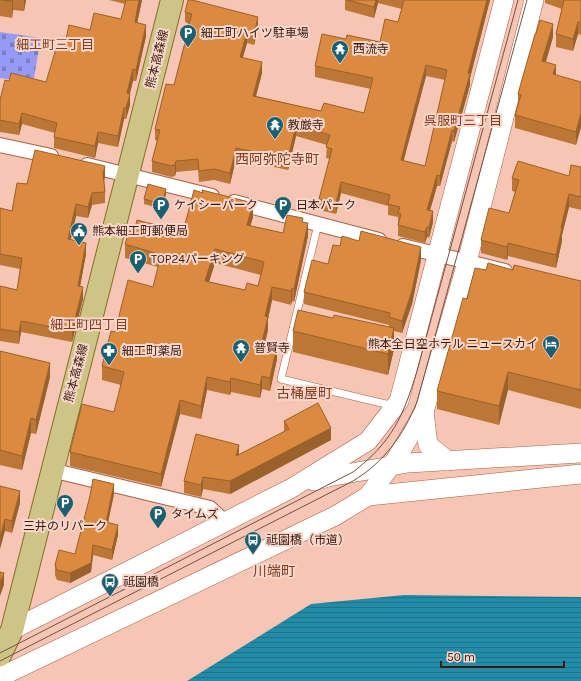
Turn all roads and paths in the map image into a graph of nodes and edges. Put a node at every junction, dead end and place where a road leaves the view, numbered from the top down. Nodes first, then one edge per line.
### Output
1 (172, 0) edge
2 (504, 0) edge
3 (534, 0) edge
4 (0, 145) edge
5 (60, 159) edge
6 (76, 162) edge
7 (128, 174) junction
8 (318, 224) junction
9 (436, 255) junction
10 (467, 262) junction
11 (520, 275) edge
12 (395, 406) junction
13 (424, 412) junction
14 (581, 454) edge
15 (448, 460) junction
16 (391, 466) junction
17 (51, 470) junction
18 (581, 474) edge
19 (290, 489) junction
20 (368, 496) junction
21 (225, 522) junction
22 (6, 633) edge
23 (0, 655) edge
24 (0, 677) edge

1 - 7 main road, 熊本高森線
2 - 9 street
3 - 10 street
4 - 5 street
6 - 7 street
7 - 8 street
7 - 17 main road, 熊本高森線
8 - 9 street
8 - 12 lane
9 - 10 street
9 - 12 street
10 - 11 street
10 - 13 street
12 - 19 street
13 - 15 street
13 - 16 street
14 - 15 street
15 - 16 street
16 - 19 street
16 - 20 street
17 - 21 street
17 - 22 main road, 熊本高森線
18 - 20 street
19 - 21 street
20 - 24 street
21 - 22 street
22 - 23 main road, 熊本高森線

